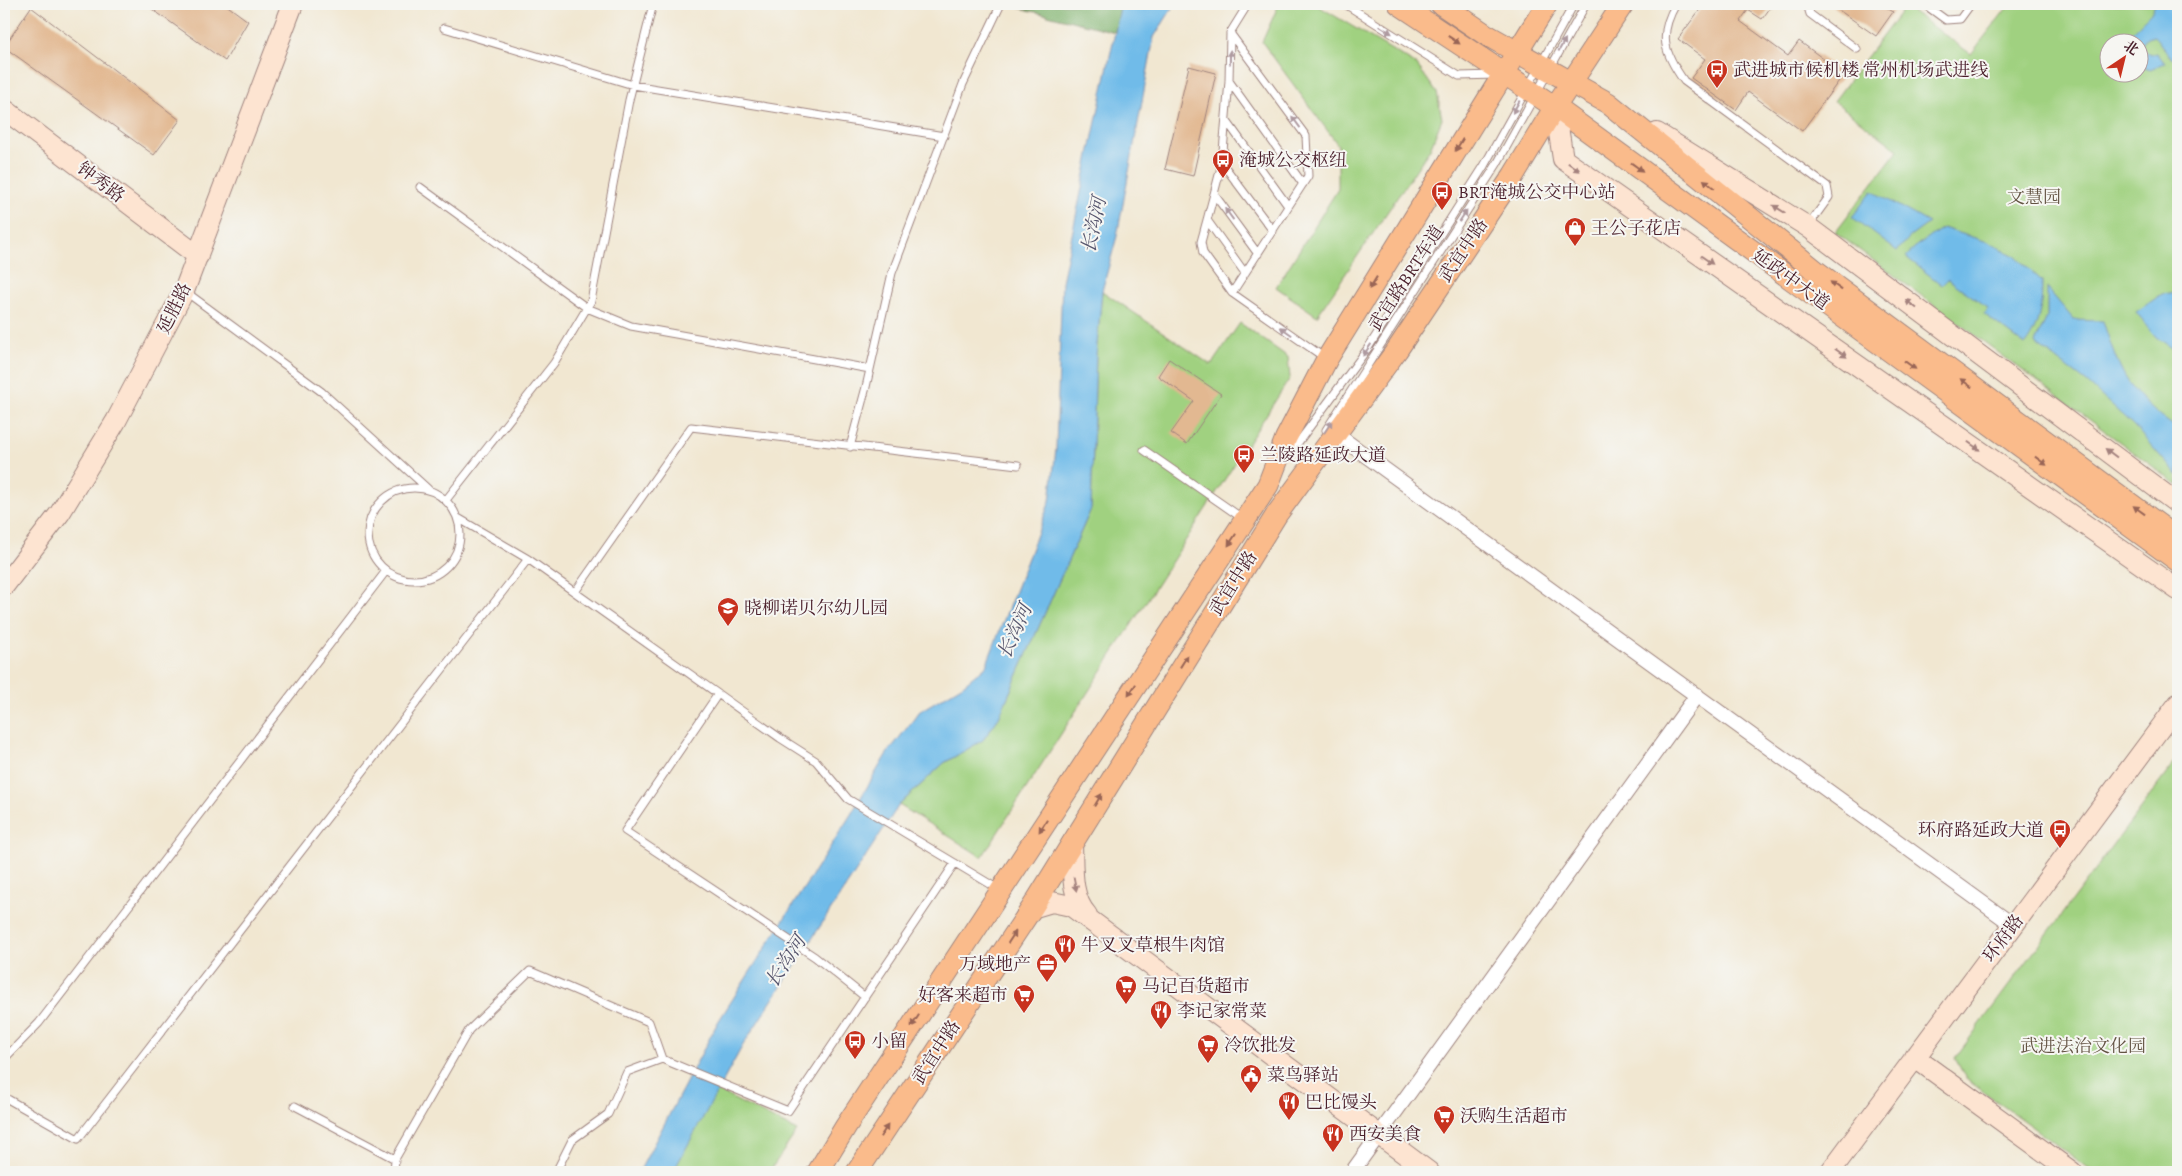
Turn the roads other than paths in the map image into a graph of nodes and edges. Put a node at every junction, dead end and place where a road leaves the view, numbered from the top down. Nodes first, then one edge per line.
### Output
1 (293, 4) edge
2 (653, 4) edge
3 (1001, 4) edge
4 (1248, 4) edge
5 (1345, 4) edge
6 (1399, 4) edge
7 (1441, 4) edge
8 (1547, 4) edge
9 (1574, 4) edge
10 (1586, 4) edge
11 (1623, 4) edge
12 (1676, 4) edge
13 (1807, 4) edge
14 (1924, 4) edge
15 (1971, 4) edge
16 (444, 28) dead end
17 (1230, 33) junction
18 (1857, 49) dead end
19 (1518, 52) junction
20 (1544, 67) junction
21 (1503, 74) junction
22 (1229, 81) junction
23 (1571, 82) junction
24 (633, 85) junction
25 (1531, 92) junction
26 (1608, 103) junction
27 (1555, 107) junction
28 (4, 109) edge
29 (1226, 120) junction
30 (944, 136) junction
31 (1222, 163) junction
32 (1303, 184) junction
33 (420, 187) dead end
34 (1214, 194) junction
35 (1288, 206) junction
36 (1206, 220) junction
37 (1808, 226) junction
38 (1273, 231) junction
39 (1258, 254) junction
40 (198, 256) junction
41 (1245, 273) junction
42 (184, 291) junction
43 (1232, 294) junction
44 (587, 308) junction
45 (1326, 359) junction
46 (870, 368) junction
47 (1328, 437) junction
48 (850, 447) junction
49 (1144, 450) dead end
50 (1309, 456) dead end
51 (1018, 465) dead end
52 (1268, 485) junction
53 (428, 489) junction
54 (446, 500) junction
55 (2178, 504) edge
56 (1277, 514) junction
57 (458, 518) junction
58 (1245, 520) junction
59 (2178, 540) edge
60 (528, 558) junction
61 (2178, 561) edge
62 (386, 570) junction
63 (4, 586) edge
64 (2178, 590) edge
65 (575, 592) junction
66 (718, 694) junction
67 (1697, 695) junction
68 (2178, 704) edge
69 (1072, 843) junction
70 (955, 863) junction
71 (1001, 890) junction
72 (1032, 908) junction
73 (1092, 920) junction
74 (2013, 925) junction
75 (865, 996) junction
76 (1914, 1057) junction
77 (4, 1059) edge
78 (663, 1059) junction
79 (4, 1097) edge
80 (295, 1106) dead end
81 (1378, 1134) junction
82 (395, 1159) junction
83 (394, 1172) edge
84 (556, 1172) edge
85 (818, 1172) edge
86 (857, 1172) edge
87 (1352, 1172) edge
88 (1428, 1172) edge
89 (1830, 1172) edge
90 (2072, 1172) edge

1 - 40 street, 延胜路
2 - 24 lane
3 - 30 lane
4 - 17 lane
5 -> 21 lane
6 -> 21 main road, 延政中大道
7 - 19 main road, 延政中大道
8 - 19 main road, 武宜中路
9 - 20 lane, 武宜路BRT车道
20 -> 10 lane, 武宜路BRT车道
11 - 23 main road, 武宜中路
12 - 37 lane
13 - 18 lane
14 - 15 lane
16 - 24 lane
22 -> 17 lane
32 -> 17 lane
19 - 20 main road, 延政中大道
19 - 21 main road, 武宜中路
20 - 23 main road, 延政中大道
20 - 25 lane, 武宜路BRT车道
21 - 25 main road, 延政中大道
21 -> 45 main road, 武宜中路
22 - 29 lane
22 - 32 lane
23 - 26 main road, 延政中大道
23 - 27 main road, 武宜中路
24 - 30 lane
24 - 44 lane
25 - 27 main road, 延政中大道
47 -> 25 lane, 武宜路BRT车道
25 -> 52 lane, 武宜路BRT车道
37 -> 26 street
59 -> 26 main road, 延政中大道
27 - 47 main road, 武宜中路
27 -> 61 main road, 延政中大道
27 -> 64 street
28 - 40 street, 钟秀路
29 - 31 lane
29 - 35 lane
30 - 46 lane
31 - 34 lane
31 - 38 lane
32 - 35 lane
33 - 44 lane
34 - 36 lane
39 -> 34 lane
35 - 38 lane
36 - 41 lane
36 - 43 lane
55 -> 37 street
38 - 39 lane
39 - 41 lane
40 - 42 street, 延胜路
41 - 43 lane
42 - 53 lane
42 - 63 street, 延胜路
45 -> 43 lane
44 - 46 lane
44 - 54 lane
45 - 52 main road, 武宜中路
46 - 48 lane
47 - 56 main road, 武宜中路
47 - 67 street
48 - 51 lane
48 - 65 lane
49 - 58 lane
50 - 56 lane
52 - 58 main road, 武宜中路
53 - 54 lane
53 - 62 lane
54 - 57 lane
69 -> 56 main road, 武宜中路
57 - 60 lane
57 - 62 lane
58 -> 71 main road, 武宜中路
60 - 65 lane
60 - 79 lane
62 - 77 lane
65 - 66 lane
66 - 70 lane
66 - 75 lane
67 - 74 street
67 - 81 street
68 - 74 street, 环府路
69 - 72 main road, 武宜中路
69 -> 73 street
70 - 71 lane
70 - 75 lane
71 -> 85 main road, 武宜中路
72 - 73 street
86 -> 72 main road, 武宜中路
73 - 81 street
74 - 76 street, 环府路
75 - 78 lane
76 - 89 street, 环府路
76 - 90 street
78 - 82 lane
78 - 84 lane
80 - 82 lane
81 - 87 street
81 - 88 street
82 - 83 lane

